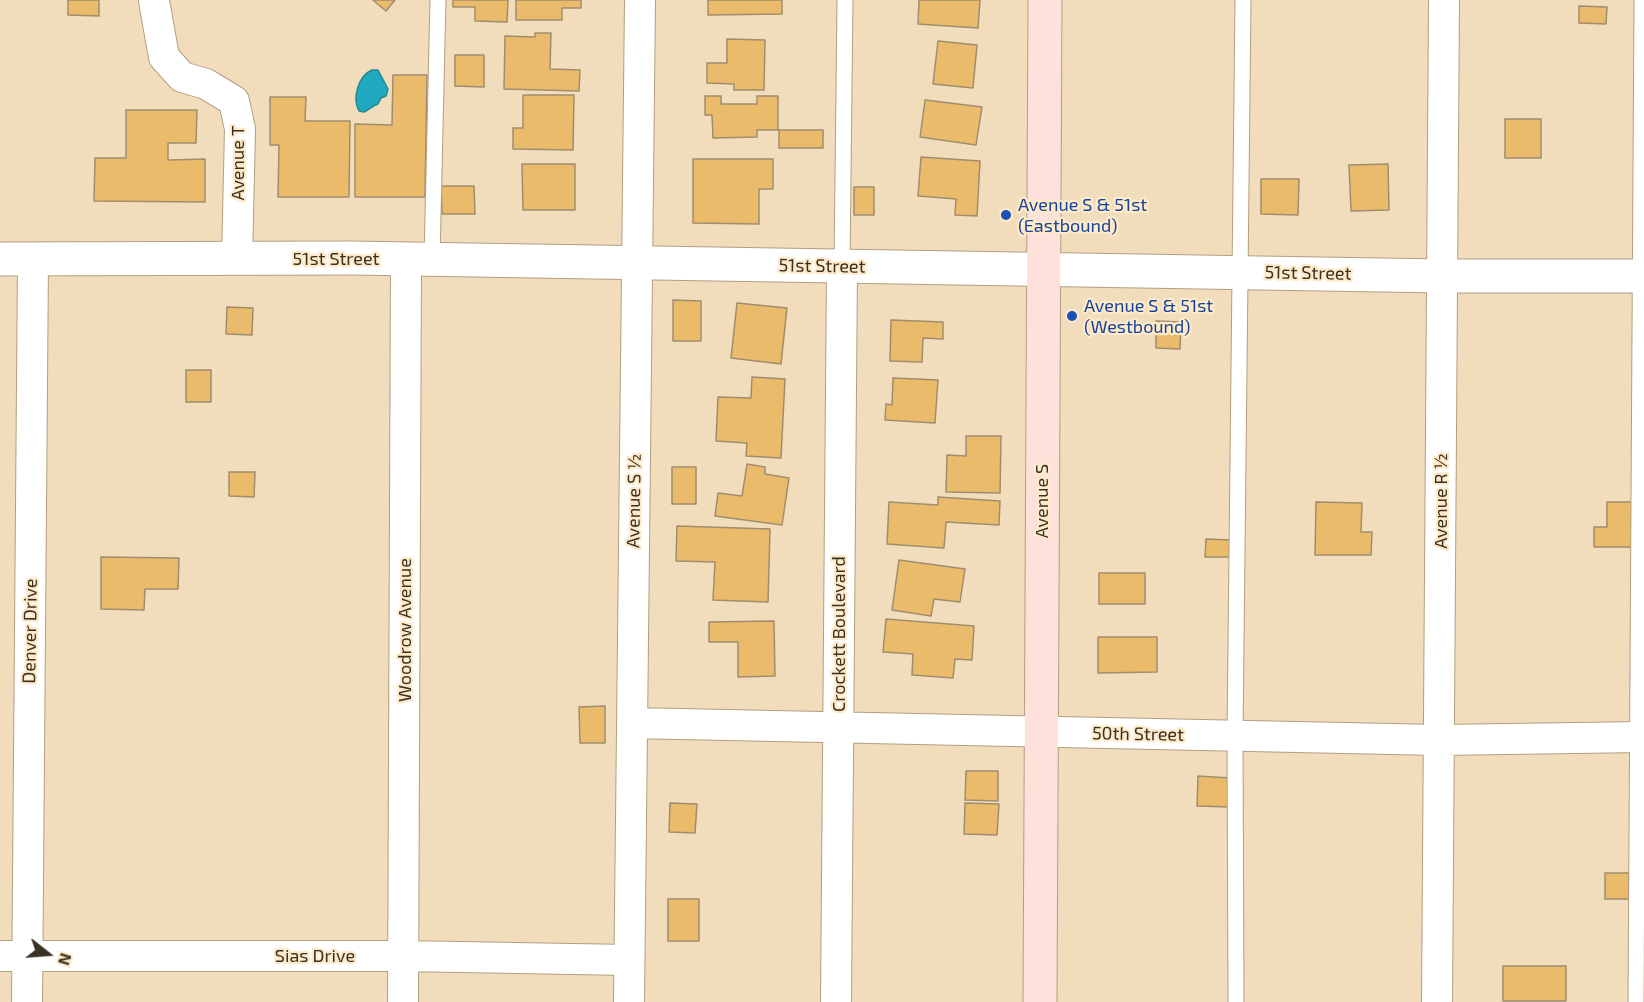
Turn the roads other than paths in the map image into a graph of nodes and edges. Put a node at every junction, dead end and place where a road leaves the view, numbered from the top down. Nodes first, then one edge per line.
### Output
1 (151, 0) edge
2 (438, 0) edge
3 (639, 0) edge
4 (845, 0) edge
5 (1045, 0) edge
6 (1243, 0) edge
7 (1444, 0) edge
8 (1642, 0) edge
9 (0, 259) edge
10 (237, 259) junction
11 (419, 259) junction
12 (33, 260) junction
13 (637, 263) junction
14 (842, 266) junction
15 (1044, 269) junction
16 (1240, 272) junction
17 (1442, 276) junction
18 (1642, 276) edge
19 (632, 723) junction
20 (838, 727) junction
21 (1041, 732) junction
22 (1235, 736) junction
23 (1641, 737) edge
24 (1439, 740) junction
25 (13, 956) edge
26 (403, 956) junction
27 (630, 960) junction
28 (27, 1002) edge
29 (403, 1002) edge
30 (629, 1002) edge
31 (836, 1002) edge
32 (1040, 1002) edge
33 (1236, 1002) edge
34 (1437, 1002) edge
35 (1636, 1002) edge

1 - 10 street, Avenue T
2 - 11 lane
3 - 13 street, Avenue S ½
4 - 14 lane
5 - 15 main road, Avenue S
6 - 16 lane
7 - 17 street, Avenue R ½
8 - 18 lane
9 - 12 street, 51st Street
10 - 11 street, 51st Street
10 - 12 street, 51st Street
11 - 13 street, 51st Street
11 - 26 street, Woodrow Avenue
12 - 25 street, Denver Drive
13 - 14 street, 51st Street
13 - 19 street, Avenue S ½
14 - 15 street, 51st Street
14 - 20 street, Crockett Boulevard
15 - 16 street, 51st Street
15 - 21 main road, Avenue S
16 - 17 street, 51st Street
16 - 22 lane
17 - 18 street, 51st Street
17 - 24 street, Avenue R ½
18 - 23 lane
19 - 20 street, 50th Street
19 - 27 street, Avenue S ½
20 - 21 street, 50th Street
20 - 31 street, Crockett Boulevard
21 - 22 street, 50th Street
21 - 32 main road, Avenue S
22 - 24 street, 50th Street
22 - 33 lane
23 - 24 street, 50th Street
23 - 35 lane
24 - 34 street, Avenue R ½
25 - 26 street, Sias Drive
25 - 28 street, Denver Drive
26 - 27 street, Sias Drive
26 - 29 street, Woodrow Avenue
27 - 30 street, Avenue S ½

